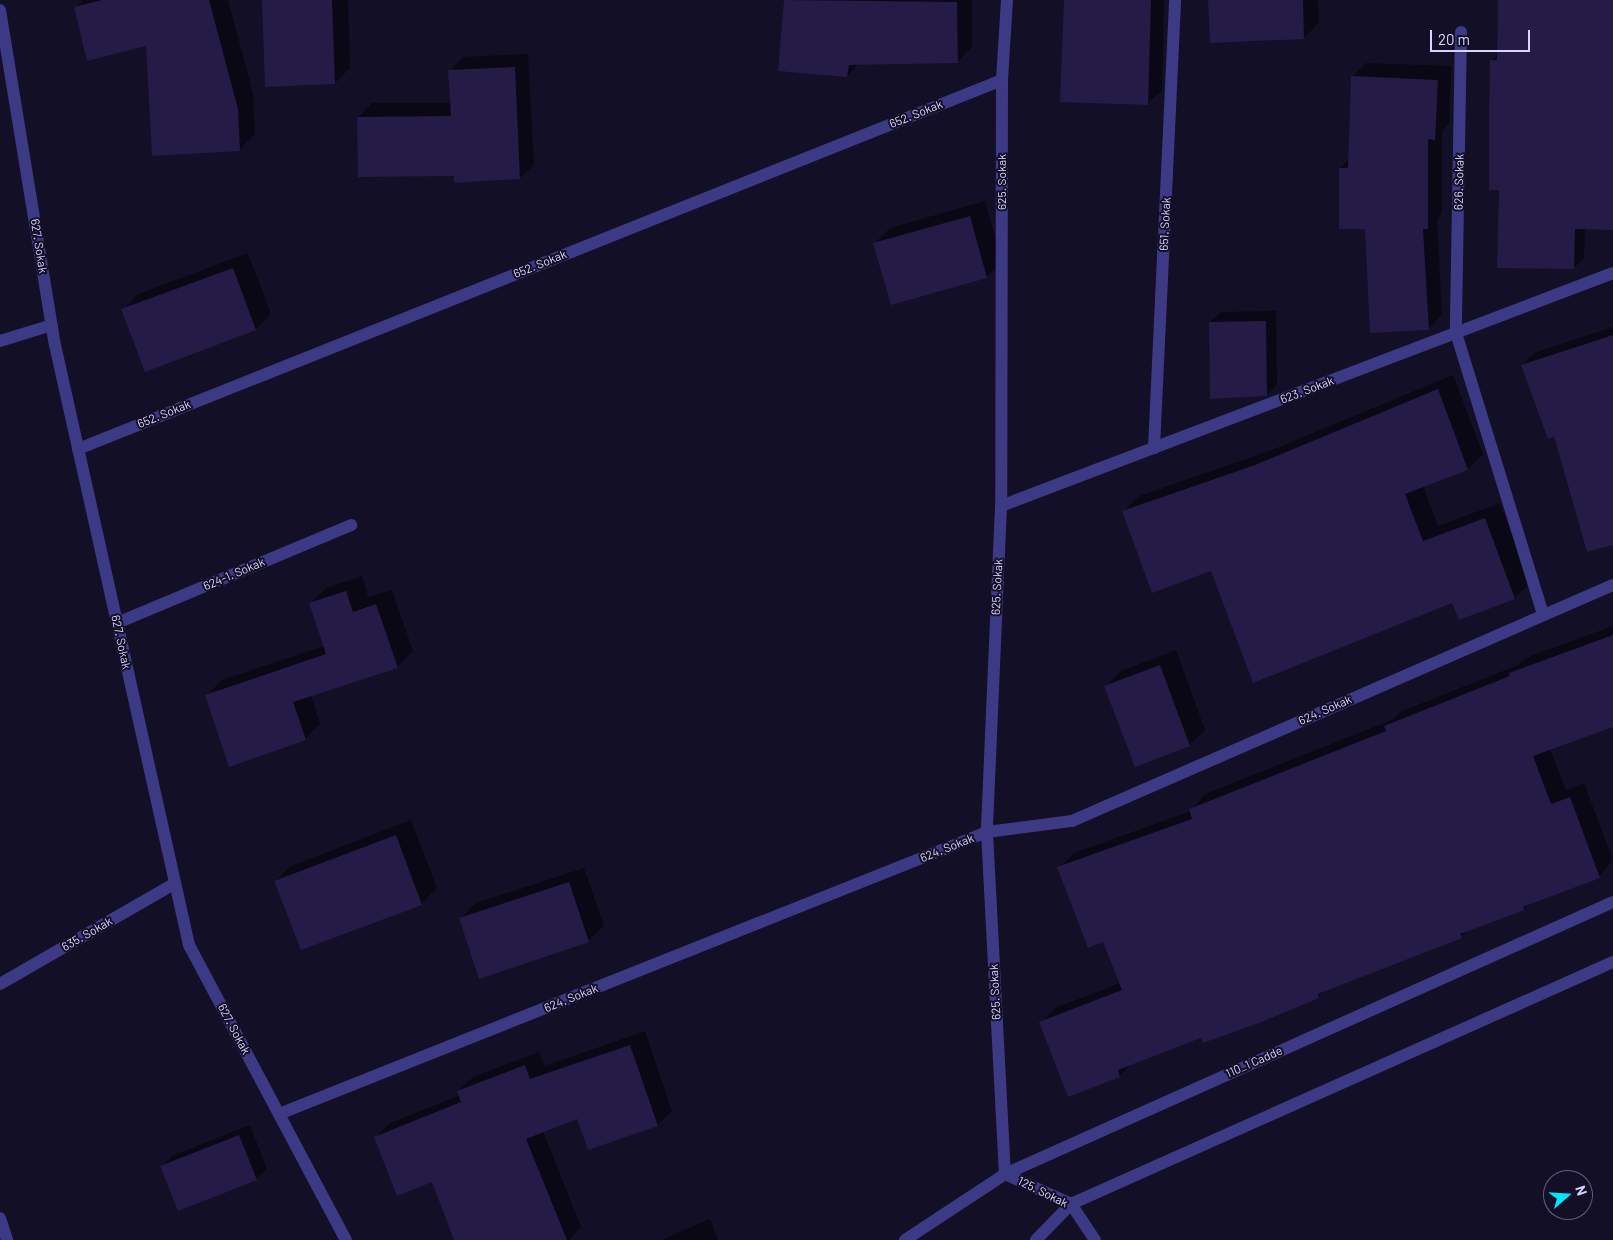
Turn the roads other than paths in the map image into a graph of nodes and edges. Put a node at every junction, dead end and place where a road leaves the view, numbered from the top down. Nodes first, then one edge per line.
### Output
1 (1007, 0) edge
2 (1175, 0) edge
3 (0, 10) edge
4 (1461, 32) dead end
5 (1002, 80) junction
6 (1613, 273) edge
7 (52, 325) junction
8 (1456, 333) junction
9 (0, 342) edge
10 (78, 448) junction
11 (1154, 448) junction
12 (1001, 506) junction
13 (351, 525) dead end
14 (1613, 584) edge
15 (1543, 614) junction
16 (117, 623) junction
17 (986, 832) junction
18 (174, 884) junction
19 (1613, 902) edge
20 (1613, 962) edge
21 (0, 984) edge
22 (279, 1114) junction
23 (1005, 1174) junction
24 (1071, 1204) junction
25 (0, 1218) edge
26 (7, 1240) edge
27 (346, 1240) edge
28 (904, 1240) edge
29 (1036, 1240) edge
30 (1095, 1240) edge

1 - 5 street, 625. Sokak
2 - 11 street, 651. Sokak
3 - 7 street, 627. Sokak
4 - 8 street, 626. Sokak
5 - 10 street, 652. Sokak
5 - 12 street, 625. Sokak
6 - 8 street, 623. Sokak
7 - 9 street
7 - 10 street, 627. Sokak
8 - 11 street, 623. Sokak
8 - 15 street, 626. Sokak
10 - 16 street, 627. Sokak
11 - 12 street, 623. Sokak
12 - 17 street, 625. Sokak
13 - 16 street, 624-1. Sokak
14 - 15 street, 624. Sokak
15 - 17 street, 624. Sokak
16 - 18 street, 627. Sokak
17 - 22 street, 624. Sokak
17 - 23 street, 625. Sokak
18 - 21 street, 635. Sokak
18 - 22 street, 627. Sokak
19 - 23 street, 110_1 Cadde
20 - 24 street
22 - 27 street, 627. Sokak
23 - 24 street, 125. Sokak
23 - 28 street, 110_1 Cadde
24 - 29 street
24 - 30 street, 125. Sokak
25 - 26 street

